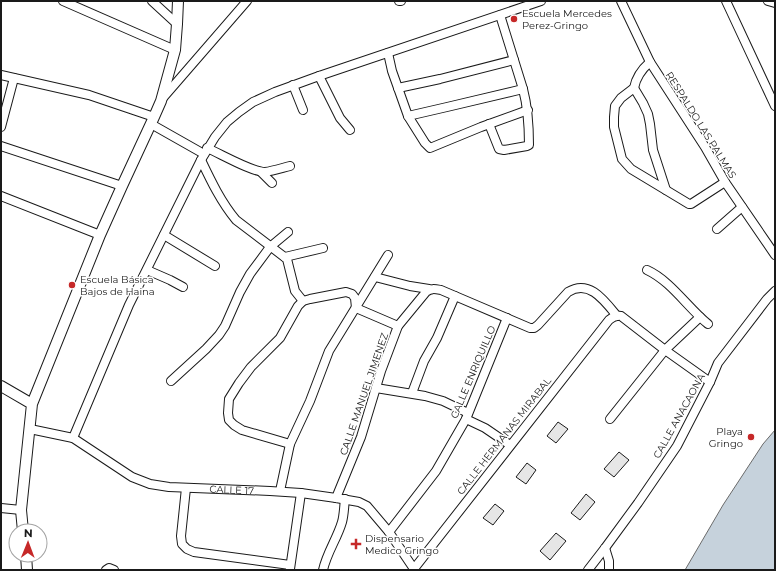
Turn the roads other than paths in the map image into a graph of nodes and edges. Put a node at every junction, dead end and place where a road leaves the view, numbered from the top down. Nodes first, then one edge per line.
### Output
1 (63, 1) edge
2 (152, 1) edge
3 (178, 1) edge
4 (247, 1) edge
5 (541, 1) edge
6 (622, 1) edge
7 (726, 1) edge
8 (768, 1) edge
9 (775, 3) edge
10 (500, 15) junction
11 (177, 24) junction
12 (175, 50) junction
13 (388, 53) junction
14 (514, 60) junction
15 (650, 62) junction
16 (1, 75) edge
17 (319, 76) junction
18 (14, 78) junction
19 (293, 85) junction
20 (398, 88) junction
21 (634, 88) junction
22 (523, 89) junction
23 (161, 101) junction
24 (775, 106) edge
25 (303, 110) dead end
26 (528, 110) junction
27 (408, 116) junction
28 (153, 121) junction
29 (489, 124) junction
30 (1, 127) edge
31 (350, 130) dead end
32 (1, 146) edge
33 (204, 154) junction
34 (290, 166) dead end
35 (261, 172) junction
36 (725, 182) junction
37 (272, 183) dead end
38 (122, 186) junction
39 (666, 190) junction
40 (1, 196) edge
41 (742, 207) junction
42 (717, 229) dead end
43 (288, 232) dead end
44 (100, 235) junction
45 (164, 235) junction
46 (270, 247) junction
47 (323, 248) dead end
48 (388, 255) dead end
49 (775, 255) edge
50 (285, 257) junction
51 (215, 266) dead end
52 (146, 270) junction
53 (647, 270) dead end
54 (375, 276) junction
55 (183, 287) dead end
56 (430, 289) junction
57 (775, 291) edge
58 (455, 296) junction
59 (303, 301) junction
60 (356, 308) junction
61 (615, 316) junction
62 (700, 317) junction
63 (507, 318) junction
64 (708, 324) dead end
65 (398, 326) junction
66 (665, 350) junction
67 (172, 381) dead end
68 (710, 382) junction
69 (2, 385) edge
70 (376, 388) junction
71 (412, 393) junction
72 (32, 404) junction
73 (467, 416) junction
74 (610, 419) dead end
75 (30, 429) junction
76 (73, 438) junction
77 (290, 444) junction
78 (510, 445) junction
79 (186, 488) junction
80 (280, 492) junction
81 (301, 493) junction
82 (336, 498) junction
83 (345, 499) junction
84 (1, 508) edge
85 (21, 510) junction
86 (22, 523) edge
87 (389, 532) junction
88 (605, 548) junction
89 (290, 568) edge
90 (413, 569) edge
91 (106, 570) edge
92 (114, 570) edge
93 (323, 570) edge
94 (588, 570) edge
95 (610, 570) edge

1 - 12 street
2 - 11 street
3 - 11 main road
4 - 23 street
5 - 10 street
6 - 15 street, RESPALDO LAS PALMAS
7 - 24 street
8 - 9 street
10 - 13 street
10 - 14 street
11 - 12 main road
12 - 23 main road
13 - 17 street
13 - 20 street
14 - 20 street
14 - 22 street
15 - 21 street
15 - 36 street, RESPALDO LAS PALMAS
16 - 18 street
17 - 19 street
17 - 31 street
18 - 28 street
18 - 30 street
19 - 25 street
19 - 33 street
20 - 27 street
21 - 39 street
21 - 39 street
22 - 26 street
22 - 27 street
23 - 28 main road
26 - 29 street
26 - 29 street
27 - 29 street
28 - 33 street
28 - 38 main road
32 - 38 street
33 - 35 street
33 - 45 street
33 - 46 street
34 - 35 street
35 - 37 street
36 - 39 street
36 - 41 street, RESPALDO LAS PALMAS
38 - 44 main road
40 - 44 street
41 - 42 street
41 - 49 street, RESPALDO LAS PALMAS
43 - 46 street
44 - 72 main road
45 - 51 street
45 - 52 street
46 - 50 street
46 - 67 street
47 - 50 street
48 - 54 street
50 - 59 street
52 - 55 street
52 - 76 street
53 - 62 street
54 - 56 street
54 - 60 street
56 - 58 street
56 - 65 street, CALLE MANUEL JIMENEZ
57 - 68 street, CALLE ANACAONA
58 - 63 street
58 - 71 street
59 - 60 street
59 - 77 street
60 - 65 street
60 - 77 street
61 - 63 street
61 - 66 street
61 - 78 street, CALLE HERMANAS MIRABAL
62 - 64 street
62 - 66 street
63 - 73 street, CALLE ENRIQUILLO
65 - 70 street, CALLE MANUEL JIMENEZ
66 - 68 street
66 - 74 street
68 - 88 street, CALLE ANACAONA
69 - 72 main road
70 - 71 street
70 - 82 street, CALLE MANUEL JIMENEZ
71 - 73 street
72 - 75 main road
73 - 78 street
73 - 87 street, CALLE ENRIQUILLO
75 - 76 street, CALLE 17
75 - 85 main road
76 - 79 street, CALLE 17
77 - 80 street
78 - 90 street, CALLE HERMANAS MIRABAL
79 - 80 street, CALLE 17
79 - 89 street
80 - 81 street, CALLE 17
81 - 82 street, CALLE 17
81 - 89 street
82 - 83 street, CALLE 17
83 - 87 street, CALLE 17
83 - 93 street
84 - 85 street
85 - 86 main road
87 - 90 street, CALLE 17
88 - 94 street, CALLE ANACAONA
88 - 95 street
91 - 92 street

